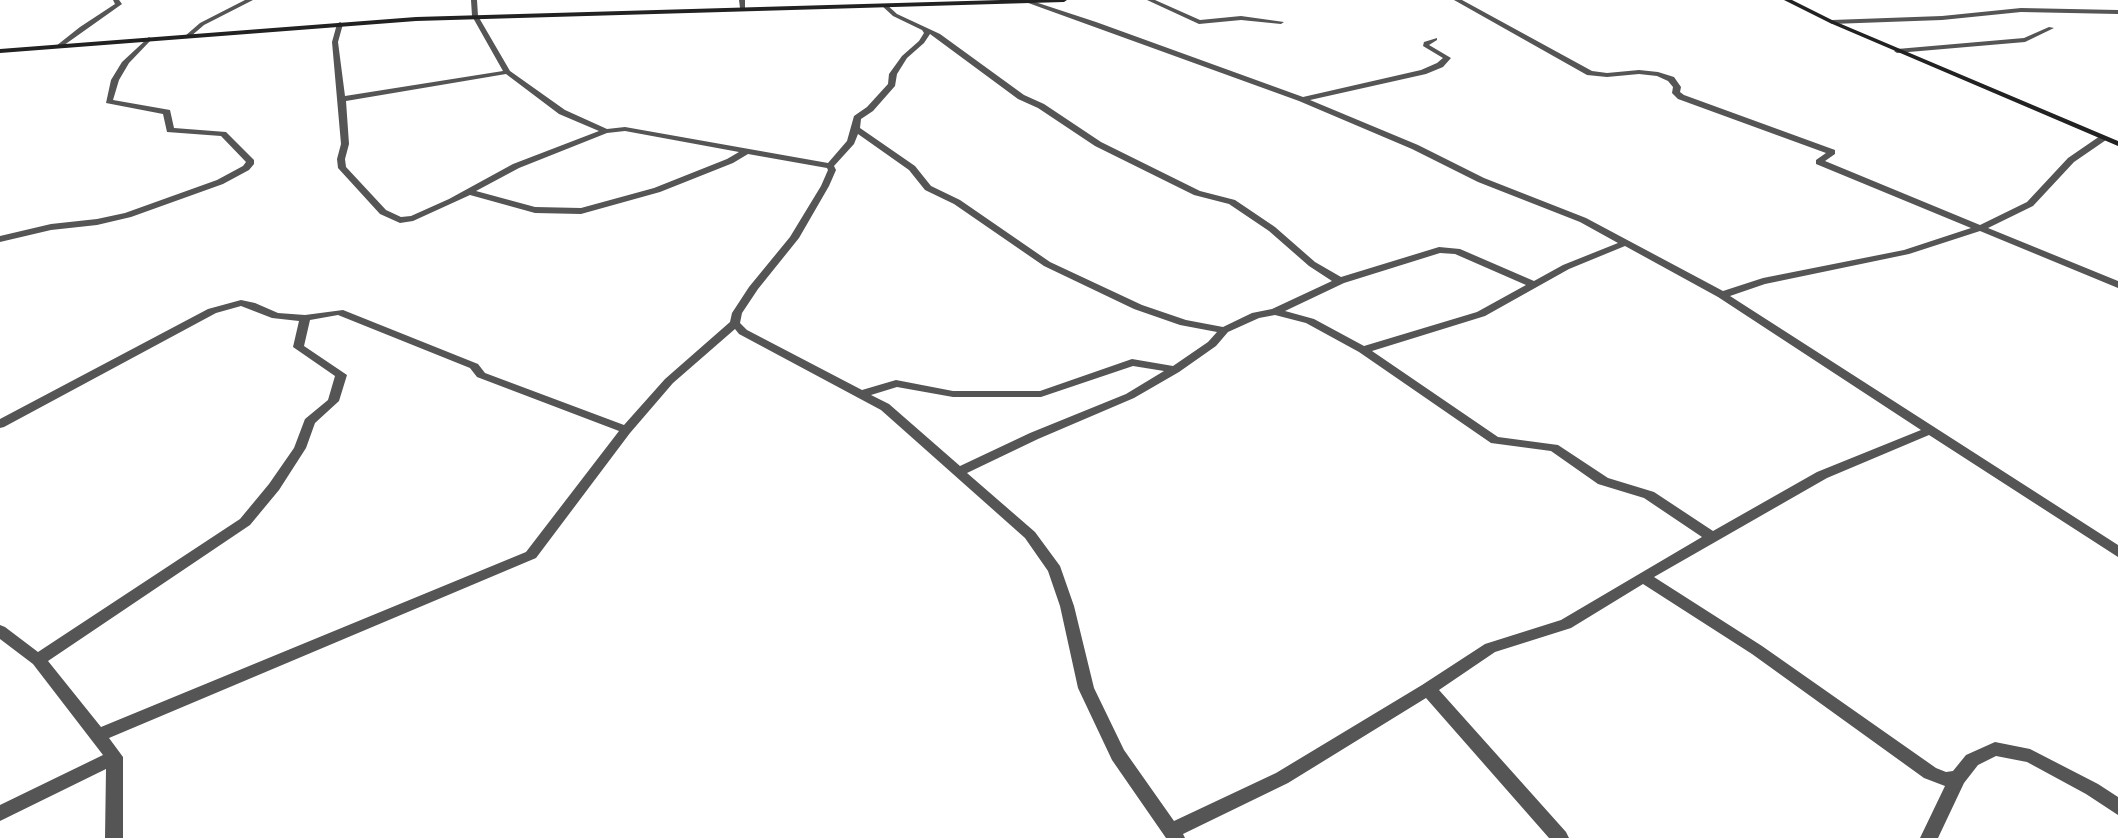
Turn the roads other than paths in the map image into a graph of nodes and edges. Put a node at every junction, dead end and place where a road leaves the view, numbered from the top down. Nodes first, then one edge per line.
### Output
1 (116, 0) edge
2 (250, 0) edge
3 (474, 0) edge
4 (1024, 0) edge
5 (1064, 0) edge
6 (1150, 0) edge
7 (1457, 0) edge
8 (1787, 0) edge
9 (743, 4) edge
10 (884, 5) junction
11 (2118, 12) edge
12 (475, 16) junction
13 (1281, 22) dead end
14 (1832, 22) junction
15 (339, 24) junction
16 (923, 27) junction
17 (2051, 28) dead end
18 (188, 36) junction
19 (149, 39) junction
20 (1435, 39) dead end
21 (58, 47) junction
22 (0, 51) edge
23 (1897, 51) junction
24 (507, 72) junction
25 (342, 99) junction
26 (1302, 99) junction
27 (856, 129) junction
28 (606, 131) junction
29 (2103, 138) junction
30 (2118, 144) edge
31 (748, 150) junction
32 (830, 166) junction
33 (469, 192) junction
34 (1981, 228) junction
35 (0, 239) edge
36 (1625, 243) junction
37 (1340, 281) junction
38 (1535, 285) junction
39 (2118, 285) edge
40 (1722, 295) junction
41 (1275, 312) junction
42 (305, 318) junction
43 (735, 323) junction
44 (1224, 330) junction
45 (1363, 350) junction
46 (1175, 370) junction
47 (864, 394) junction
48 (0, 424) edge
49 (626, 430) junction
50 (1929, 431) junction
51 (960, 471) junction
52 (1712, 537) junction
53 (2118, 552) edge
54 (1643, 577) junction
55 (0, 632) edge
56 (38, 660) junction
57 (1428, 689) junction
58 (98, 735) junction
59 (115, 757) junction
60 (1958, 778) junction
61 (2118, 807) edge
62 (0, 813) edge
63 (1174, 835) edge
64 (114, 838) edge
65 (1560, 838) edge
66 (1929, 838) edge

1 - 21 street
2 - 18 street
3 - 12 street
4 - 5 street
4 - 10 street
4 - 26 street
6 - 13 street
7 - 34 street
8 - 14 street
9 - 10 street
9 - 12 street
10 - 16 street
11 - 14 street
12 - 15 street
12 - 24 street
14 - 23 street
15 - 18 street
15 - 25 street
16 - 27 street
16 - 37 street
17 - 23 street
18 - 19 street
19 - 21 street
19 - 35 street
20 - 26 street
21 - 22 street
23 - 29 street
24 - 25 street
24 - 28 street
25 - 33 street
26 - 36 street
27 - 32 street
27 - 44 street
28 - 31 street
28 - 33 street
29 - 30 street
29 - 34 street
31 - 32 street
31 - 33 street
32 - 43 street
34 - 39 street
34 - 40 street
36 - 38 street
36 - 40 street
37 - 38 street
37 - 41 street
38 - 45 street
40 - 50 street
41 - 44 street
41 - 45 street
42 - 48 street
42 - 49 street
42 - 56 street
43 - 47 street
43 - 49 street
44 - 46 street
45 - 52 street
46 - 47 street
46 - 51 street
47 - 51 street
49 - 58 street
50 - 52 street
50 - 53 street
51 - 63 street
52 - 54 street
54 - 57 street
54 - 60 street
55 - 56 street
56 - 58 street
57 - 63 street
57 - 65 street
58 - 59 street
59 - 62 street
59 - 64 street
60 - 61 street
60 - 66 street

